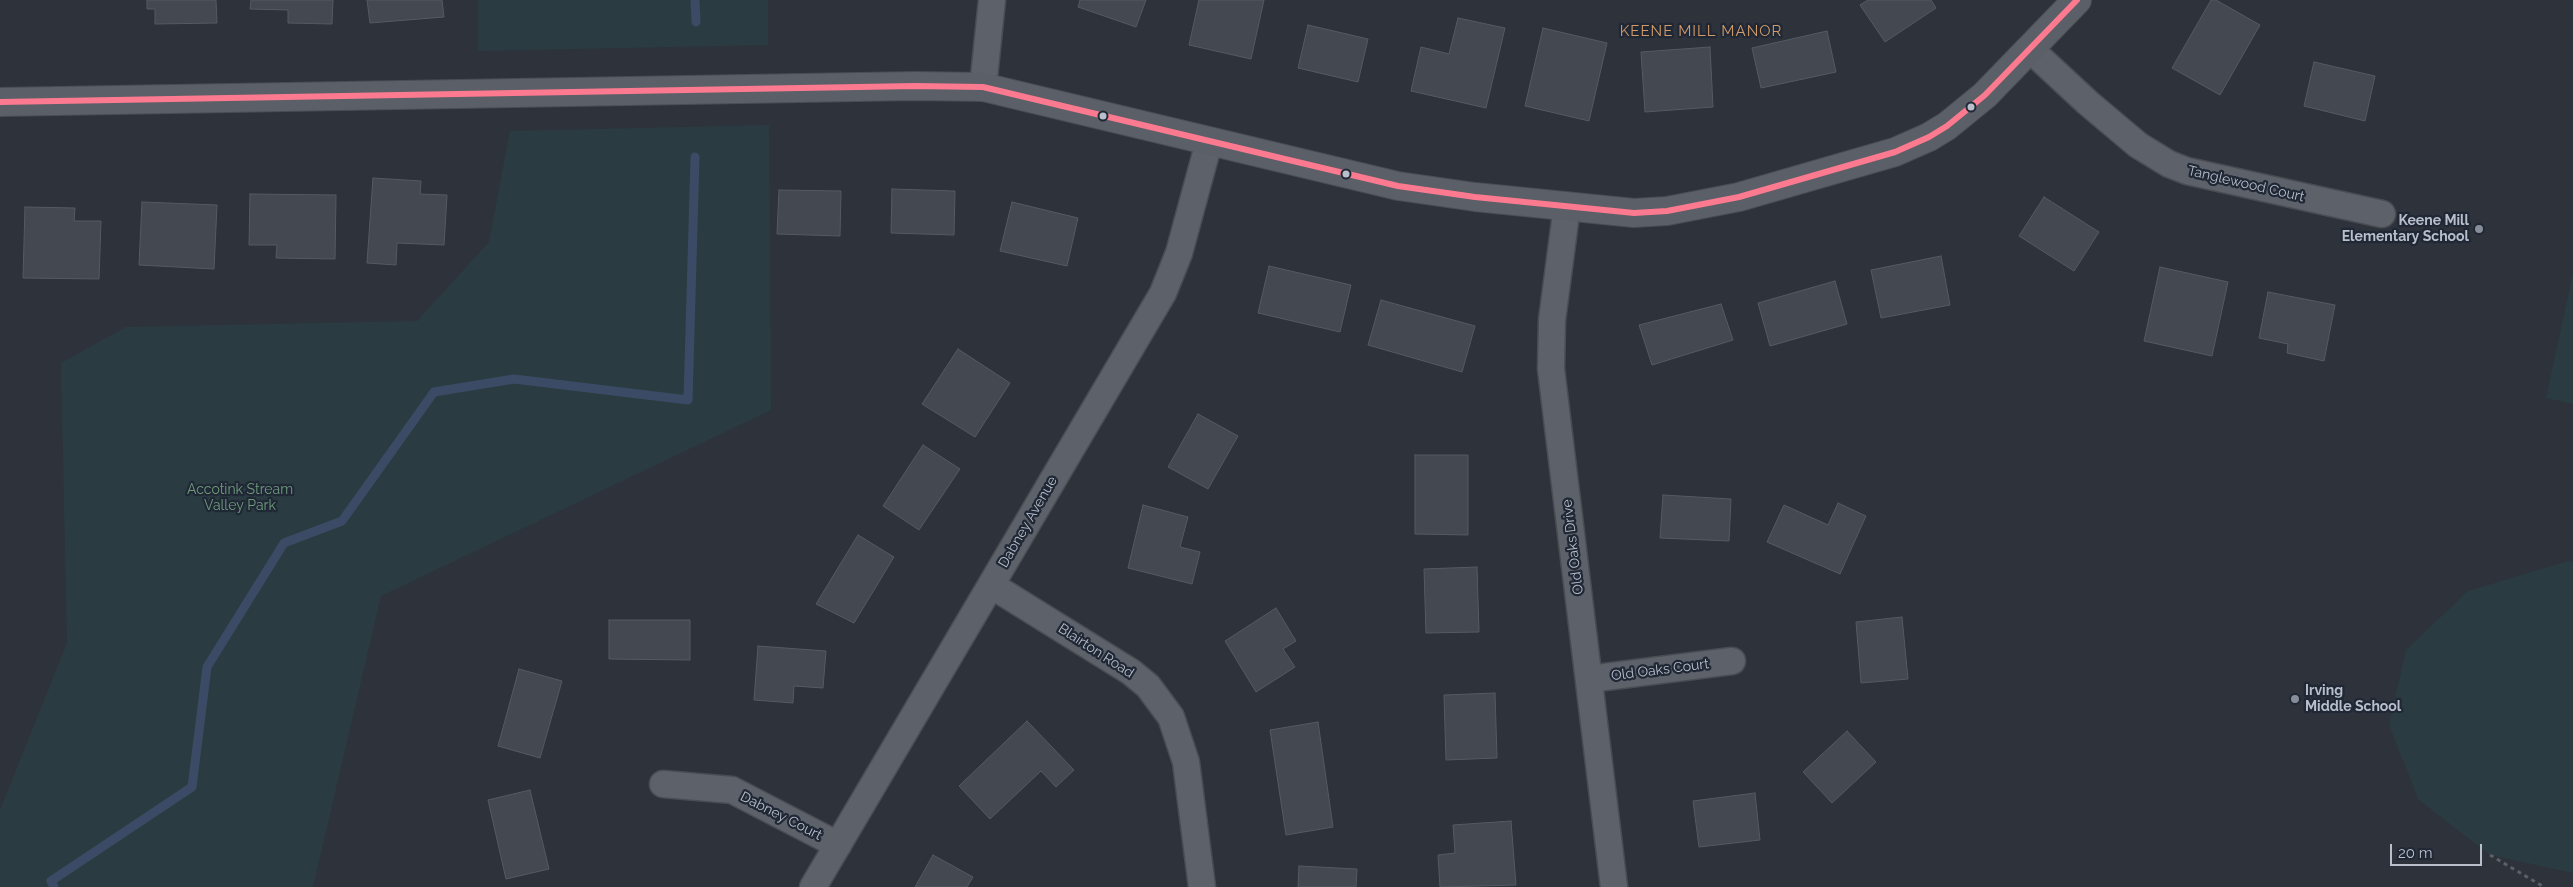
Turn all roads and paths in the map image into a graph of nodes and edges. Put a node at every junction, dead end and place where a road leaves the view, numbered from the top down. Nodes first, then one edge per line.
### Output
1 (992, 0) edge
2 (2078, 0) edge
3 (2031, 50) junction
4 (983, 87) junction
5 (0, 102) edge
6 (1209, 142) junction
7 (1566, 206) junction
8 (2382, 214) dead end
9 (991, 585) junction
10 (1732, 661) dead end
11 (1589, 679) junction
12 (663, 784) dead end
13 (838, 845) junction
14 (2490, 855) dead end
15 (813, 887) edge
16 (1202, 887) edge
17 (1614, 887) edge
18 (2544, 887) edge

1 - 4 street
2 - 3 street
3 - 7 street
3 - 8 street, Tanglewood Court
4 - 5 street
4 - 6 street
6 - 7 street
6 - 9 street, Dabney Avenue
7 - 11 street, Old Oaks Drive
9 - 13 street, Dabney Avenue
9 - 16 street, Blairton Road
10 - 11 street, Old Oaks Court
11 - 17 street, Old Oaks Drive
12 - 13 street, Dabney Court
13 - 15 street, Dabney Avenue
14 - 18 path

